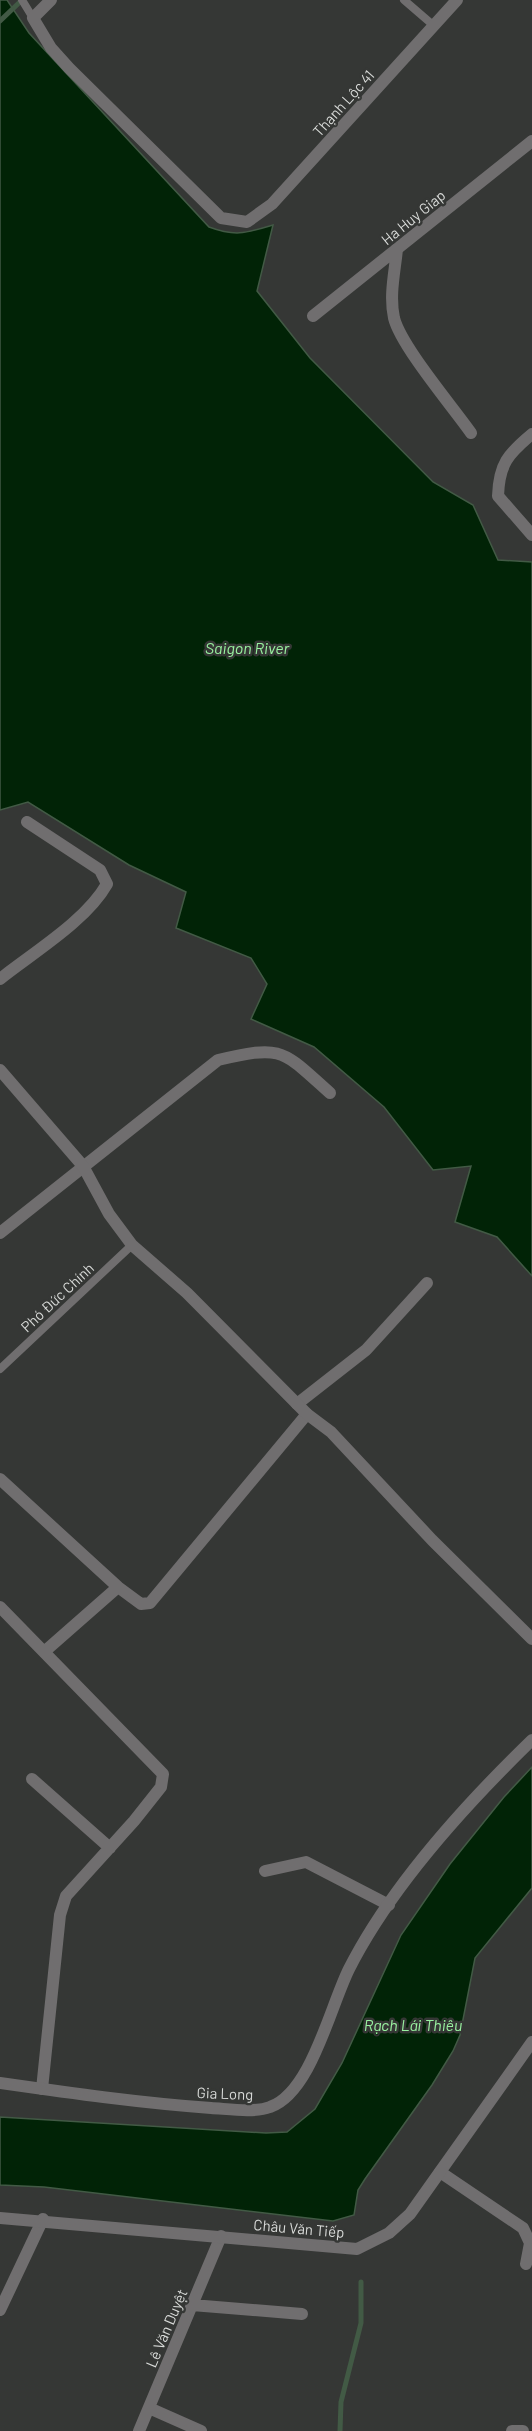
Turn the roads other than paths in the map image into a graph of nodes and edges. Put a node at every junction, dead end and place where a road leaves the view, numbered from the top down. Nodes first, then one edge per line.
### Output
1 (22, 0) edge
2 (51, 0) edge
3 (404, 0) edge
4 (457, 0) edge
5 (30, 14) junction
6 (433, 25) junction
7 (532, 141) edge
8 (397, 249) junction
9 (313, 316) dead end
10 (471, 433) dead end
11 (532, 434) edge
12 (532, 535) edge
13 (27, 822) dead end
14 (0, 979) edge
15 (0, 1070) edge
16 (330, 1093) dead end
17 (83, 1166) junction
18 (0, 1233) edge
19 (132, 1245) junction
20 (427, 1282) dead end
21 (0, 1369) edge
22 (297, 1404) junction
23 (307, 1414) junction
24 (0, 1479) edge
25 (118, 1587) junction
26 (0, 1607) edge
27 (532, 1639) edge
28 (44, 1652) junction
29 (532, 1740) edge
30 (32, 1779) dead end
31 (110, 1848) junction
32 (265, 1871) dead end
33 (390, 1905) junction
34 (532, 2042) edge
35 (0, 2083) edge
36 (42, 2089) junction
37 (440, 2172) junction
38 (0, 2218) edge
39 (43, 2220) junction
40 (220, 2236) junction
41 (526, 2264) dead end
42 (5, 2288) edge
43 (192, 2305) junction
44 (0, 2310) edge
45 (302, 2314) dead end
46 (149, 2408) junction
47 (140, 2431) edge
48 (201, 2431) edge
49 (512, 2431) edge
50 (523, 2431) edge

1 - 5 lane
2 - 5 street
3 - 6 lane
4 - 6 street, Thạnh Lộc 41
5 - 6 street, Thạnh Lộc 41
7 - 8 street, Ha Huy Giap
8 - 9 street, Ha Huy Giap
8 - 10 street
11 - 12 street
13 - 14 street
15 - 17 street
16 - 17 street
17 - 18 street
17 - 19 street
19 - 21 lane, Phó Đức Chính
19 - 22 street
20 - 22 street
22 - 23 street
23 - 25 street
23 - 27 street
24 - 25 street
25 - 28 street
26 - 28 street
28 - 31 street
29 - 33 street, Gia Long
30 - 31 street
31 - 36 street
32 - 33 street
33 - 36 street, Gia Long
34 - 37 street, Châu Văn Tiếp
35 - 36 street, Gia Long
37 - 40 street, Châu Văn Tiếp
37 - 41 street
38 - 39 street, Châu Văn Tiếp
39 - 40 street, Châu Văn Tiếp
39 - 42 street
40 - 43 street, Lê Văn Duyệt
42 - 44 street
43 - 45 street
43 - 46 street, Lê Văn Duyệt
46 - 47 street, Lê Văn Duyệt
46 - 48 street
49 - 50 street

